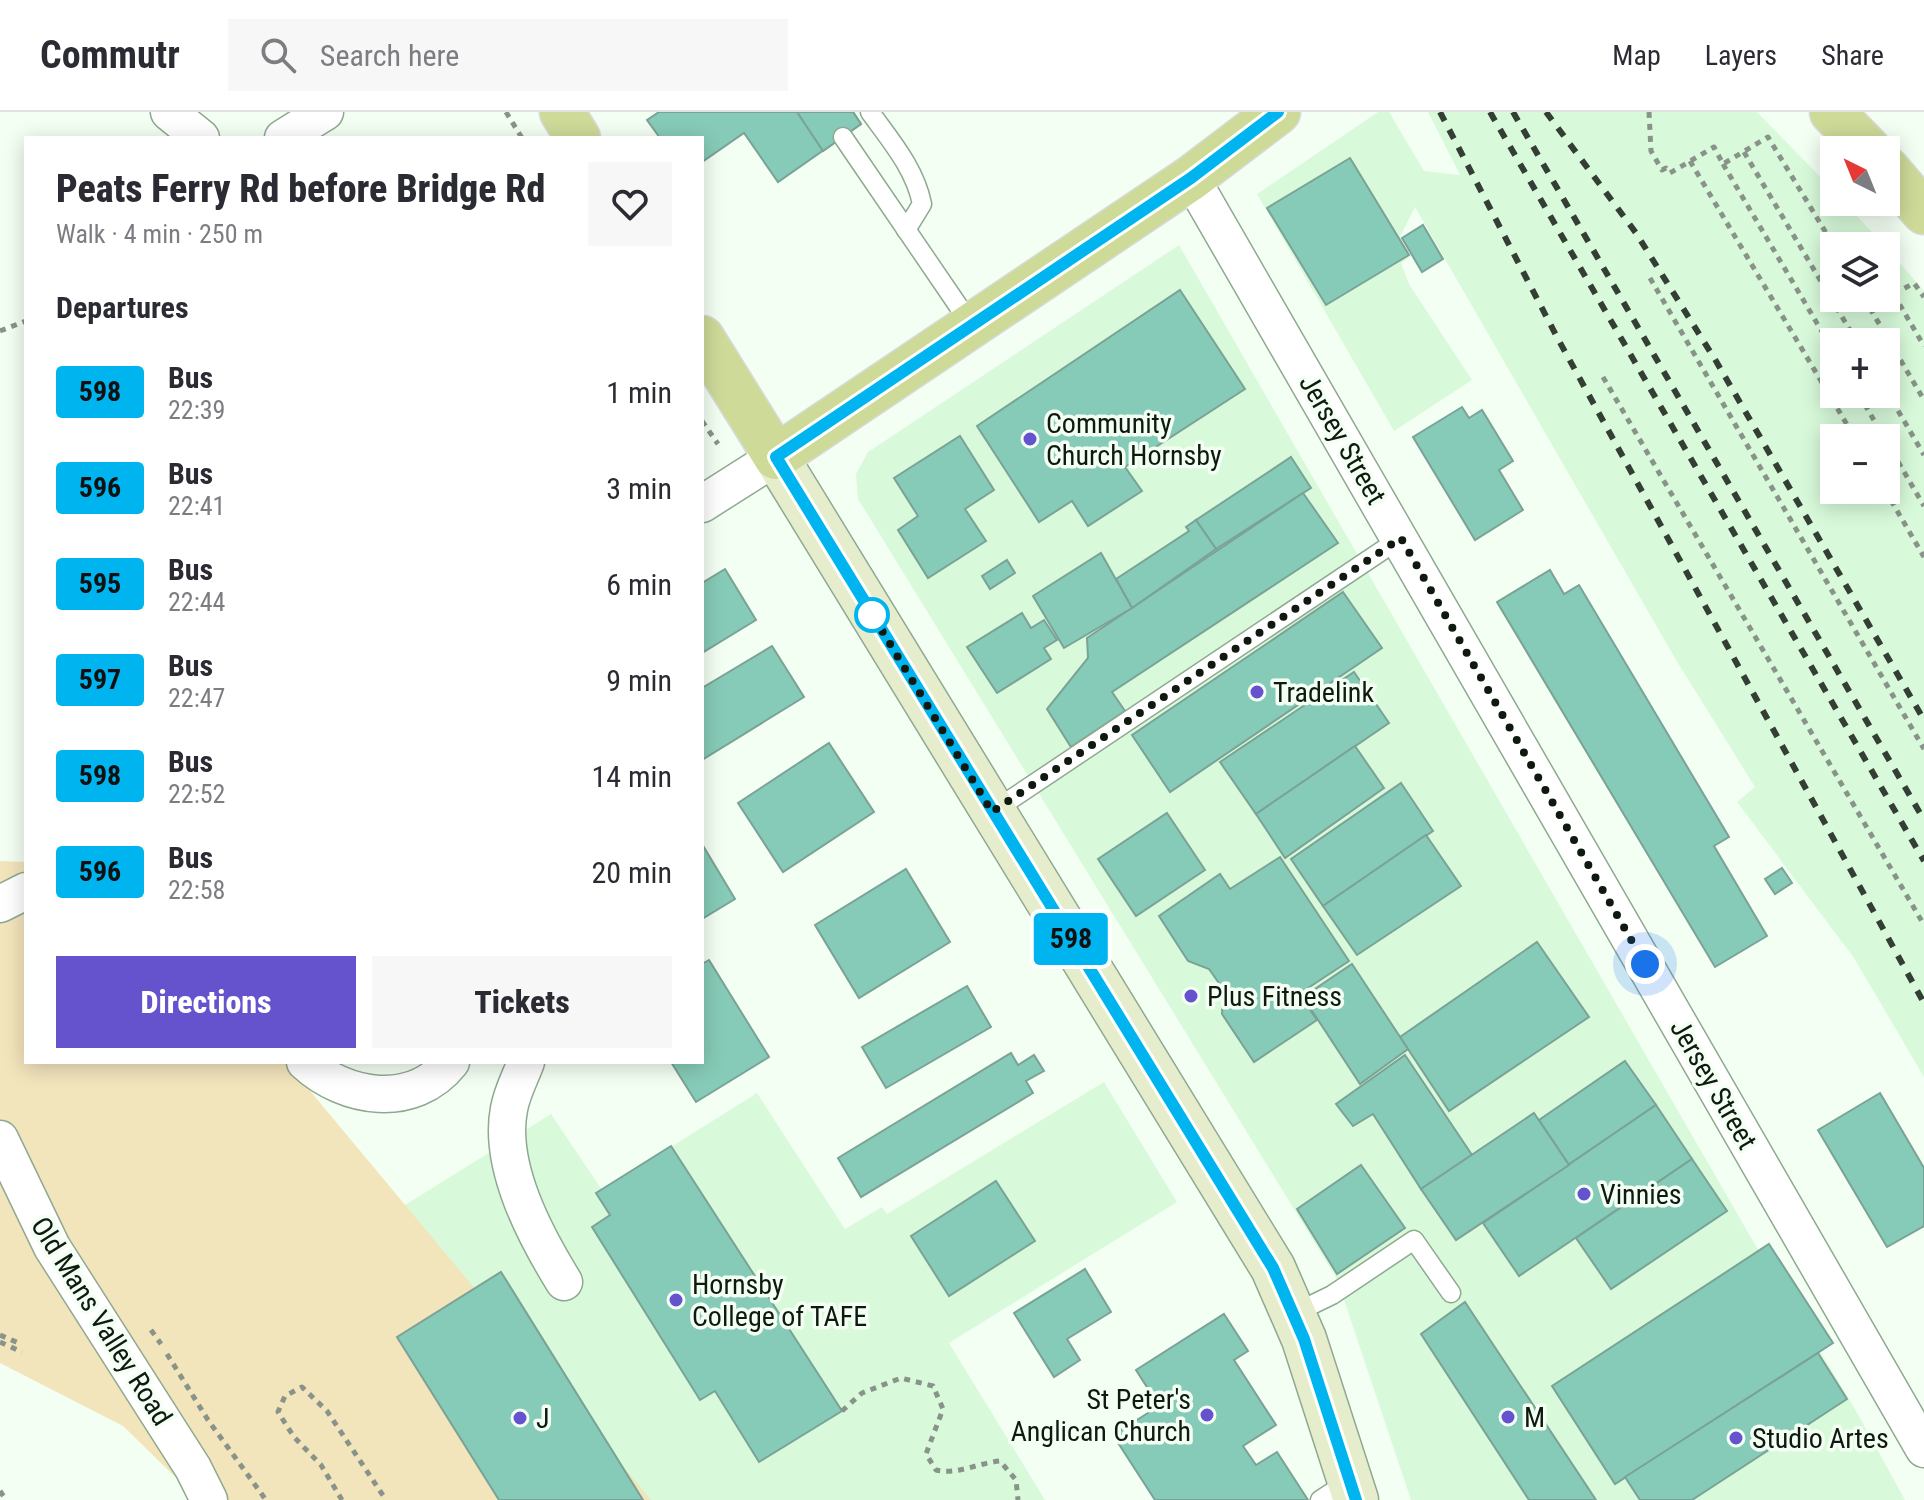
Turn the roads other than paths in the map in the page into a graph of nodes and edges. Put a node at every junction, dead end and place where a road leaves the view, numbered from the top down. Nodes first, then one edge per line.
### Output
1 (169, 112) edge
2 (325, 112) edge
3 (562, 112) edge
4 (870, 112) edge
5 (1278, 112) edge
6 (1832, 112) edge
7 (199, 136) edge
8 (286, 136) edge
9 (577, 136) edge
10 (1855, 136) edge
11 (843, 137) dead end
12 (1191, 178) junction
13 (1900, 184) edge
14 (1924, 212) edge
15 (906, 230) junction
16 (972, 326) junction
17 (704, 341) edge
18 (776, 457) junction
19 (704, 503) edge
20 (1401, 538) junction
21 (992, 812) junction
22 (24, 892) edge
23 (0, 904) edge
24 (307, 1064) edge
25 (448, 1064) edge
26 (525, 1064) edge
27 (0, 1139) edge
28 (564, 1282) dead end
29 (1451, 1293) dead end
30 (1295, 1313) junction
31 (1924, 1449) edge
32 (1342, 1494) edge
33 (209, 1500) edge

1 - 7 street
2 - 8 street
3 - 9 main road
4 - 15 lane
5 - 12 main road
6 - 10 main road
11 - 15 lane
12 - 16 main road
12 - 20 street, Jersey Street
13 - 14 main road
15 - 16 lane
16 - 18 main road
17 - 18 main road
18 - 19 street
18 - 21 main road
20 - 21 lane
20 - 31 street, Jersey Street
21 - 30 main road
22 - 23 street
24 - 25 street
26 - 28 street
27 - 33 street, Old Mans Valley Road
29 - 30 lane
30 - 32 main road

